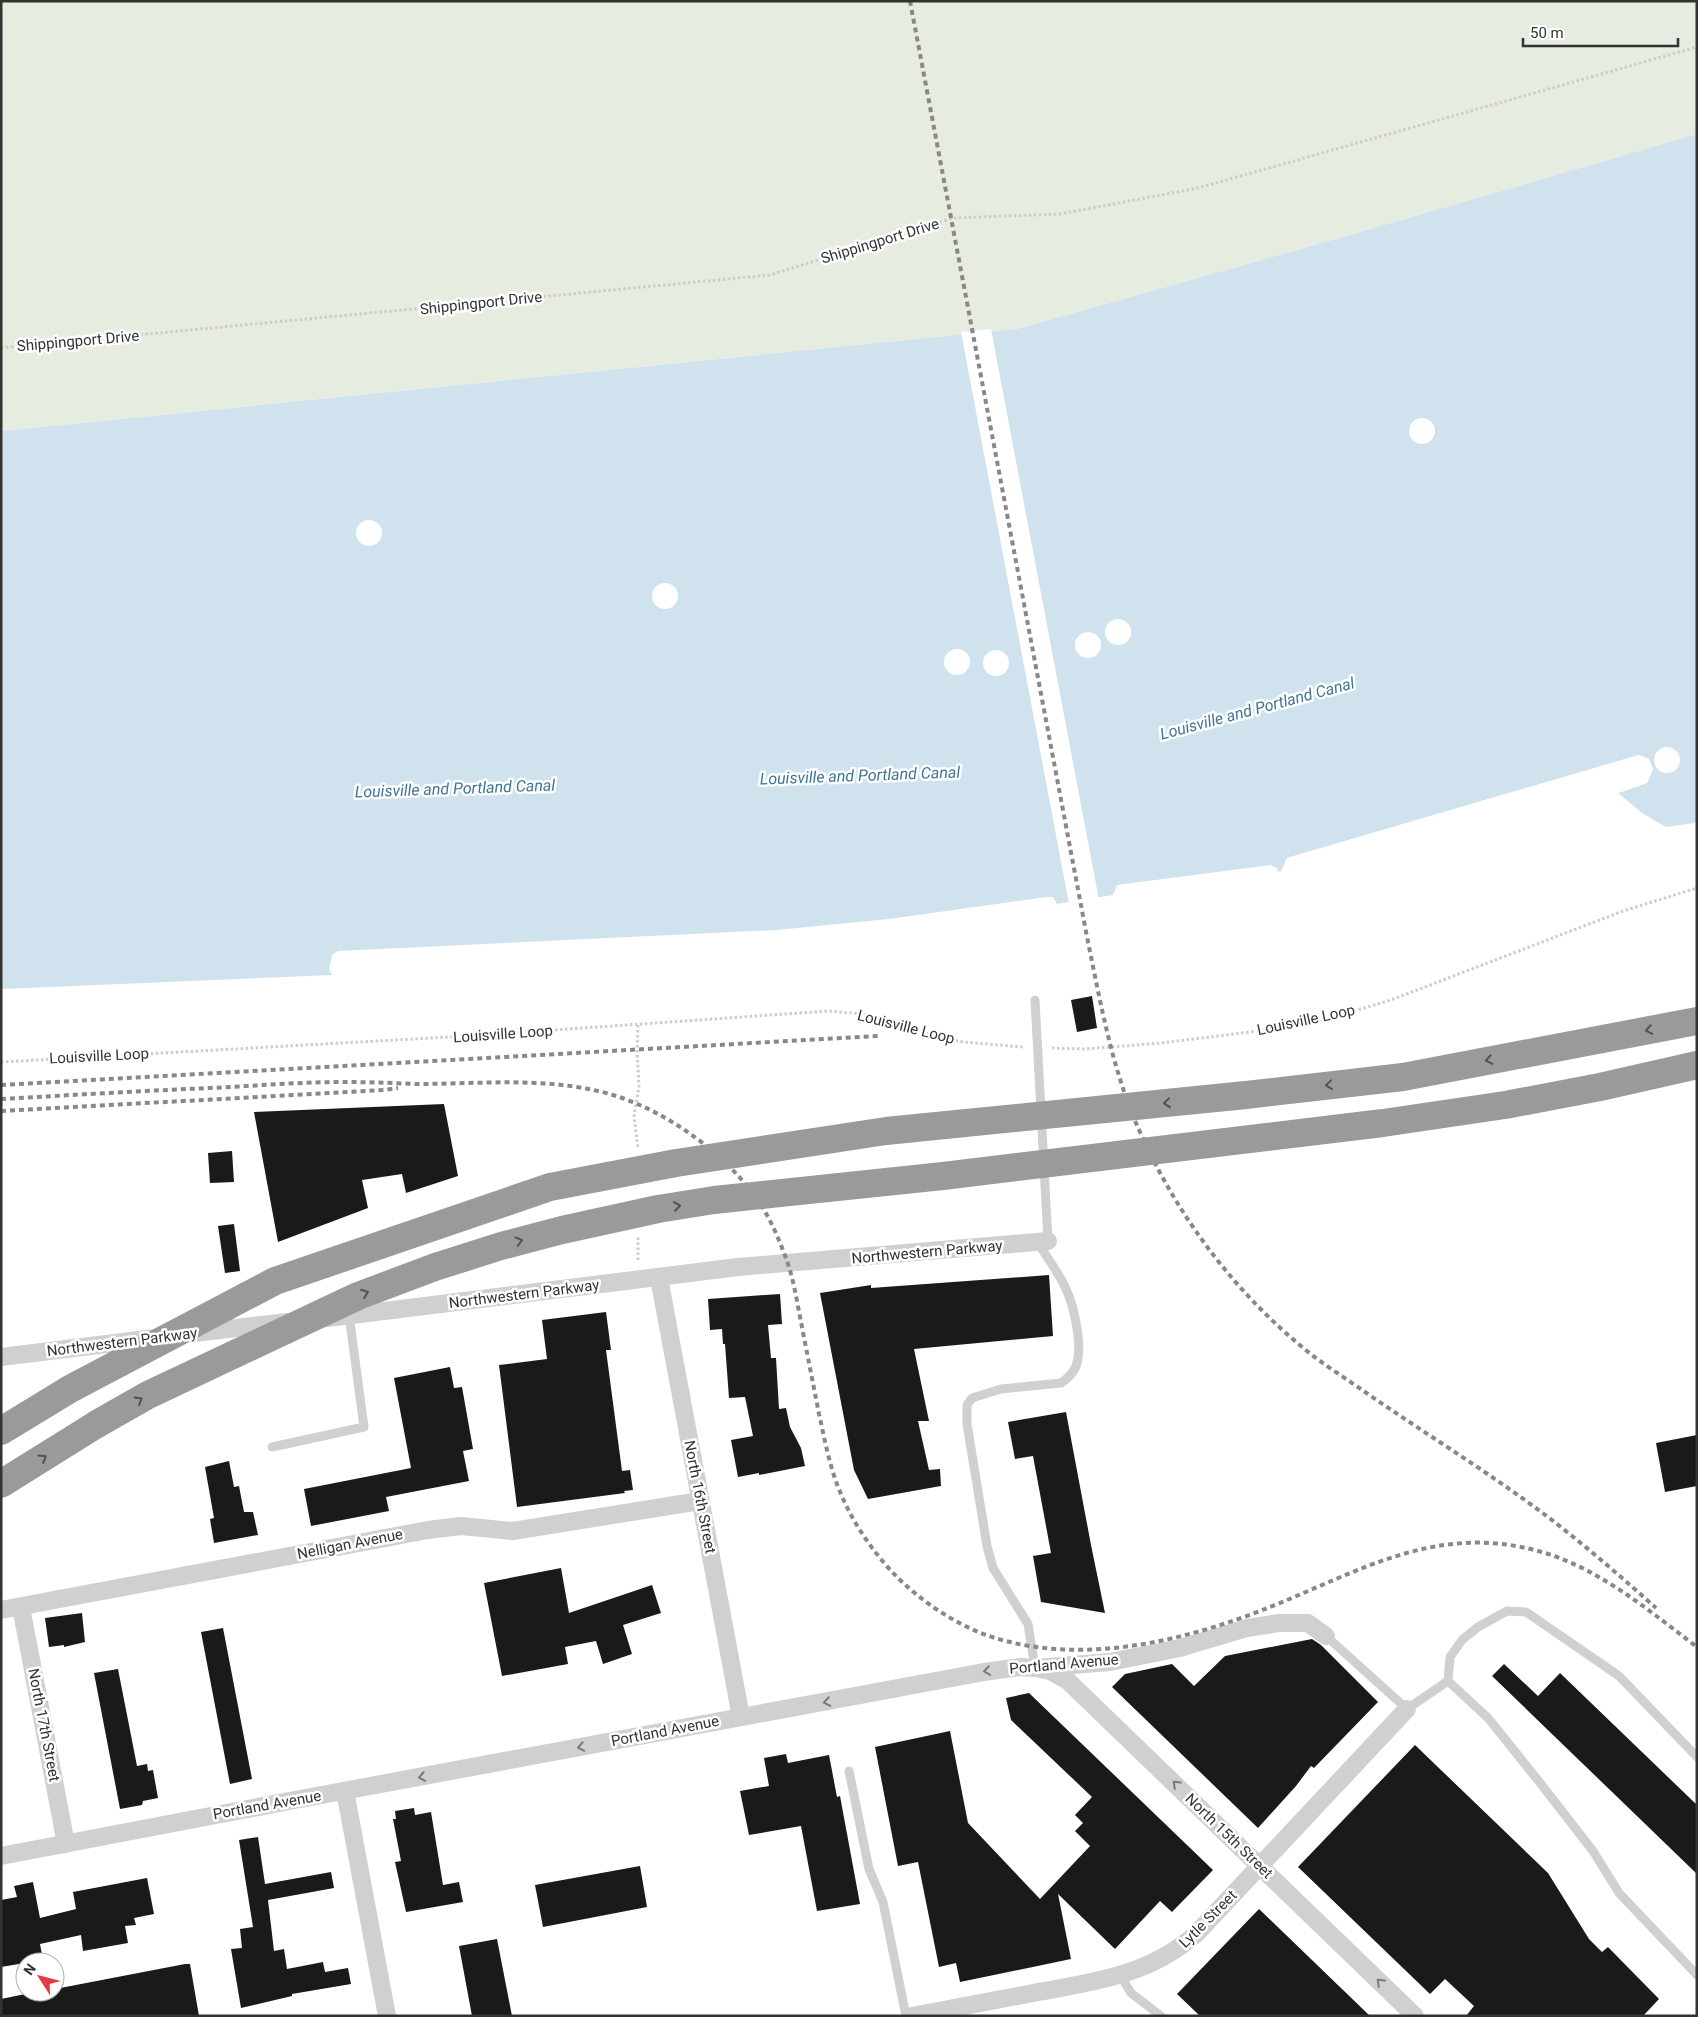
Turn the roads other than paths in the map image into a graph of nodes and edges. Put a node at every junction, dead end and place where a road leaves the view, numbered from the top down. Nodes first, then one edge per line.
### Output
1 (1035, 1000) dead end
2 (1697, 1022) edge
3 (1697, 1065) edge
4 (1043, 1242) junction
5 (659, 1278) junction
6 (349, 1315) junction
7 (1, 1356) edge
8 (1, 1430) edge
9 (272, 1447) dead end
10 (1, 1484) edge
11 (700, 1501) junction
12 (21, 1607) junction
13 (1, 1610) edge
14 (1326, 1636) joint
15 (1035, 1668) junction
16 (1448, 1681) junction
17 (1406, 1709) junction
18 (741, 1717) junction
19 (1697, 1757) edge
20 (849, 1770) dead end
21 (345, 1791) junction
22 (66, 1844) junction
23 (1, 1856) edge
24 (1260, 1866) junction
25 (1120, 1975) junction
26 (1697, 1975) edge
27 (385, 2015) edge
28 (906, 2016) edge
29 (912, 2016) edge
30 (1161, 2016) edge
31 (1416, 2016) edge

1 - 4 lane
2 -> 8 highway, bridge
10 -> 3 highway, bridge
4 - 5 street, Northwestern Parkway
4 - 15 lane
5 - 6 street, Northwestern Parkway
5 - 11 street, North 16th Street
6 - 7 street, Northwestern Parkway
6 - 9 lane
11 - 12 street, Nelligan Avenue
11 - 18 street, North 16th Street
12 - 13 street, Nelligan Avenue
12 - 22 street, North 17th Street
14 - 15 street, Portland Avenue
14 - 17 lane
15 -> 18 street, Portland Avenue
24 -> 15 street, North 15th Street
16 - 17 lane
16 - 19 lane
16 - 26 lane
17 - 24 street, Lytle Street
18 -> 21 street, Portland Avenue
20 - 28 lane
21 - 22 street, Portland Avenue
21 - 27 street
22 - 23 street, Portland Avenue
24 - 25 street, Lytle Street
31 -> 24 street, North 15th Street
25 - 29 street, Lytle Street
25 - 30 lane

